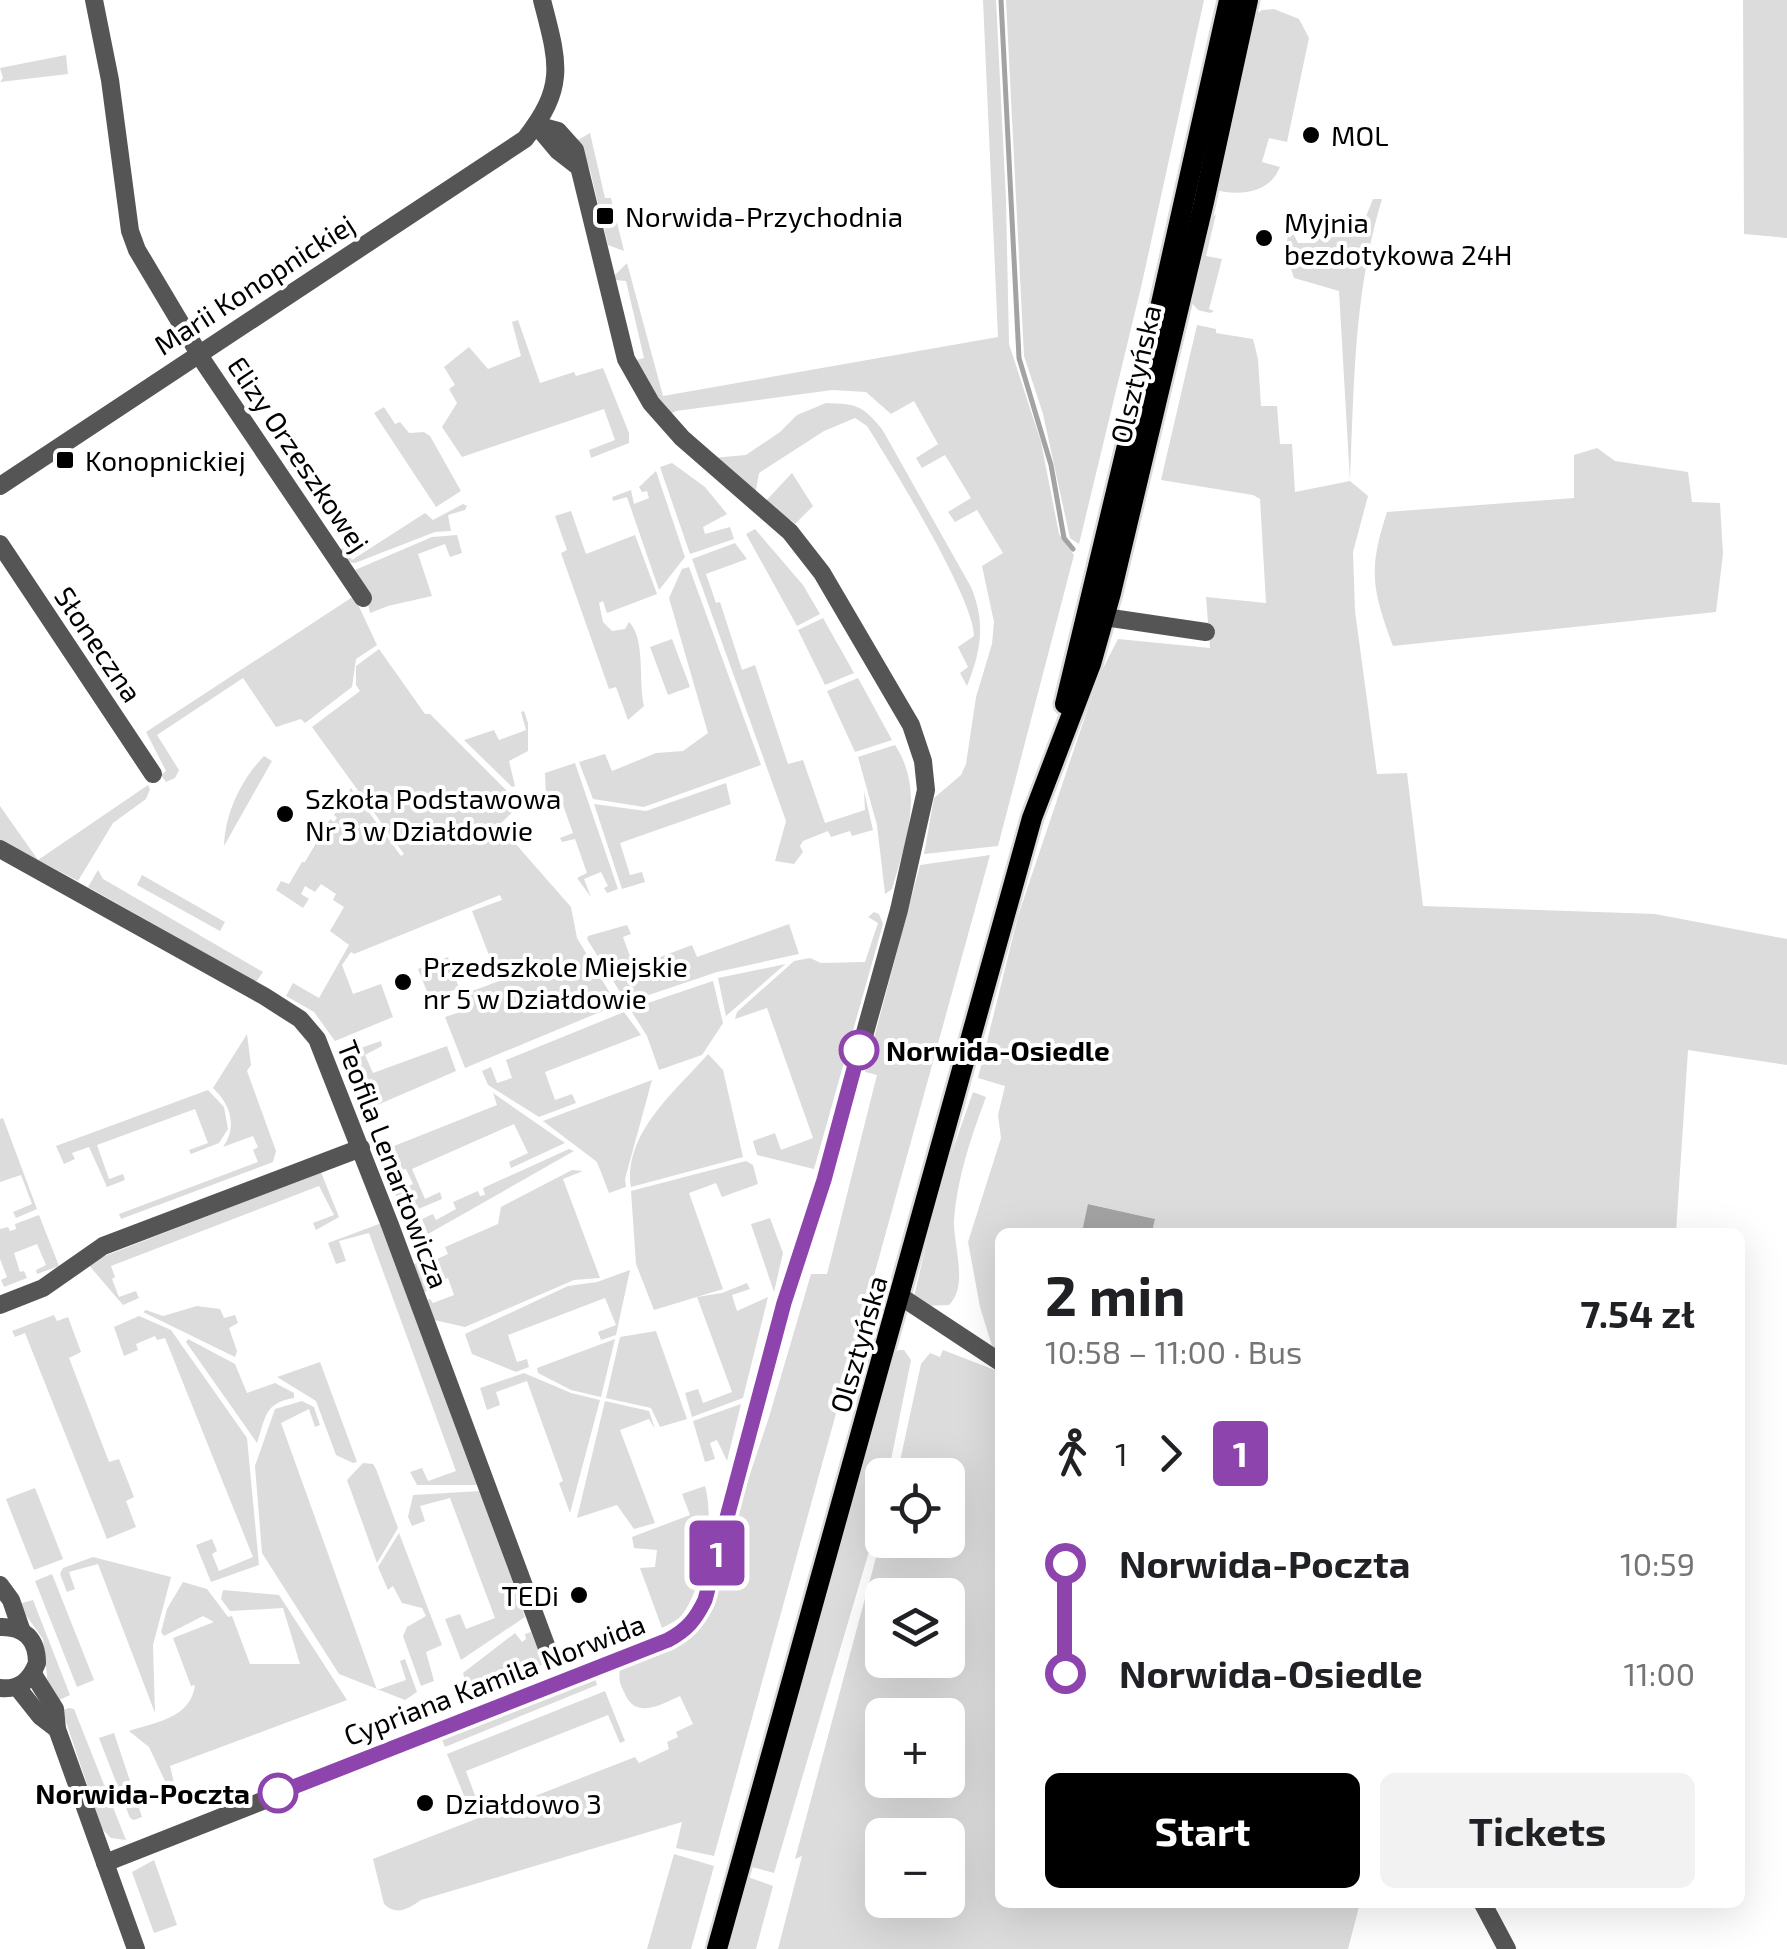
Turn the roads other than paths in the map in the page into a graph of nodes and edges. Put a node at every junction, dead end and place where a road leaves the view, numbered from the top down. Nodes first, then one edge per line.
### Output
1 (94, 0) edge
2 (542, 0) edge
3 (1229, 0) edge
4 (1248, 0) edge
5 (536, 125) junction
6 (200, 352) junction
7 (0, 486) edge
8 (0, 544) edge
9 (363, 598) dead end
10 (1094, 615) junction
11 (1206, 632) dead end
12 (153, 774) dead end
13 (0, 850) edge
14 (360, 1148) junction
15 (900, 1296) junction
16 (0, 1305) edge
17 (995, 1359) edge
18 (0, 1585) edge
19 (0, 1628) edge
20 (21, 1629) junction
21 (550, 1656) dead end
22 (33, 1674) junction
23 (9, 1687) edge
24 (57, 1729) junction
25 (105, 1863) junction
26 (1485, 1908) edge
27 (136, 1949) edge
28 (716, 1949) edge
29 (1508, 1949) edge

1 - 6 street, Elizy Orzeszkowej
2 - 5 street
3 - 10 main road, Olsztyńska
4 - 10 main road, Olsztyńska
5 - 6 street, Marii Konopnickiej
5 - 25 street, Cypriana Kamila Norwida
6 - 7 street, Marii Konopnickiej
6 - 9 street, Elizy Orzeszkowej
8 - 12 street, Słoneczna
10 - 11 street
10 - 15 main road, Olsztyńska
13 - 14 street, Teofila Lenartowicza
14 - 16 street
14 - 21 street, Teofila Lenartowicza
15 - 17 street
15 - 28 main road, Olsztyńska
18 - 20 street
19 - 20 street
20 - 22 street
22 - 23 street
22 - 24 street
23 - 24 street
24 - 25 street
25 - 27 street
26 - 29 street

